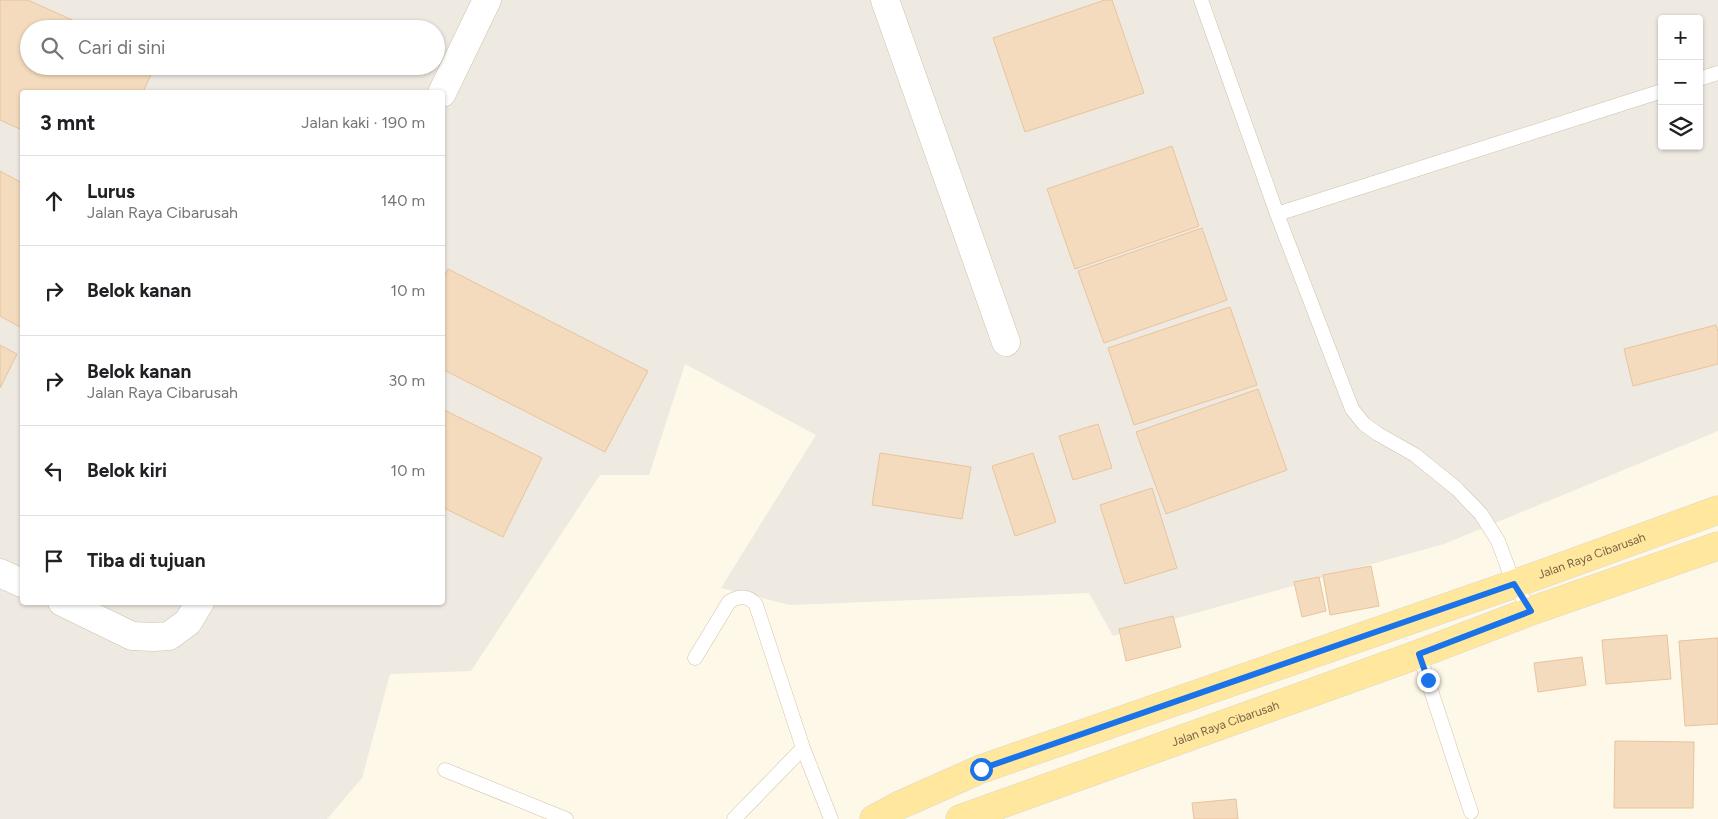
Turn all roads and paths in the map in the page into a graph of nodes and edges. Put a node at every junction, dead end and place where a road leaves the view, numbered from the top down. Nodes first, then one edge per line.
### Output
1 (487, 0) edge
2 (885, 0) edge
3 (1201, 0) edge
4 (1718, 73) edge
5 (1703, 78) edge
6 (443, 90) edge
7 (1658, 92) edge
8 (1277, 214) junction
9 (1006, 342) dead end
10 (1718, 510) edge
11 (1718, 546) edge
12 (0, 573) edge
13 (20, 582) edge
14 (1514, 584) junction
15 (68, 605) edge
16 (198, 605) edge
17 (1531, 611) junction
18 (1419, 654) junction
19 (694, 658) dead end
20 (803, 748) junction
21 (445, 770) dead end
22 (1471, 812) dead end
23 (566, 819) edge
24 (734, 819) edge
25 (831, 819) edge
26 (874, 819) edge
27 (960, 819) edge

1 - 6 street
2 - 9 street
3 - 8 lane
4 - 5 lane
7 - 8 lane
8 - 14 lane
10 - 14 main road, Jalan Raya Cibarusah
11 - 17 main road, Jalan Raya Cibarusah
12 - 13 street
14 - 17 lane
14 - 26 main road, Jalan Raya Cibarusah
15 - 16 street
17 - 18 main road, Jalan Raya Cibarusah
18 - 22 lane
18 - 27 main road, Jalan Raya Cibarusah
19 - 20 lane
20 - 24 lane
20 - 25 lane
21 - 23 lane

